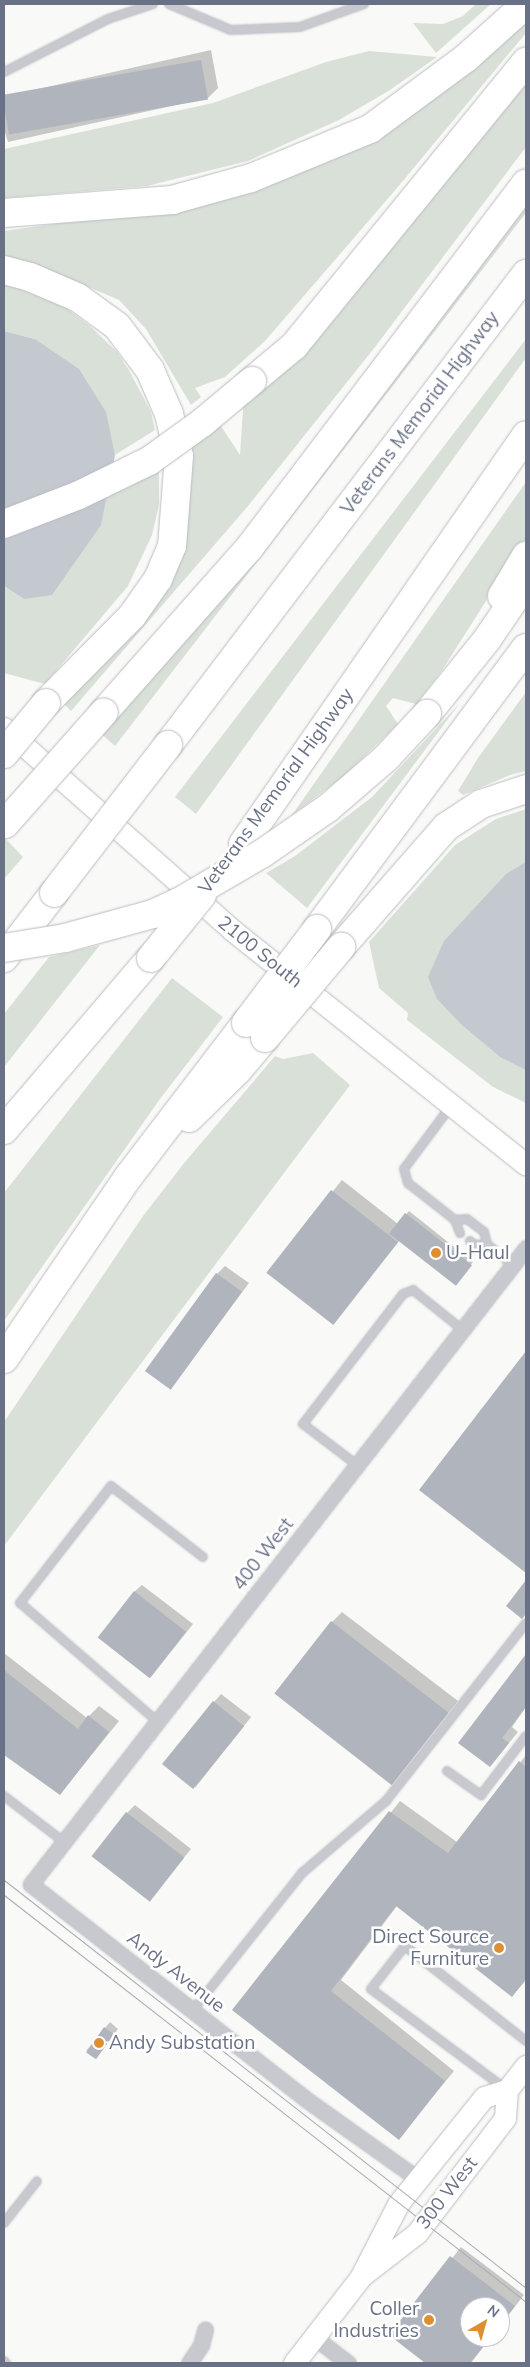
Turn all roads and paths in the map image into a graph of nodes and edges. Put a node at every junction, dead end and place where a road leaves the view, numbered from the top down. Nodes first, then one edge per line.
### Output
1 (153, 4) edge
2 (169, 4) edge
3 (364, 4) edge
4 (526, 4) edge
5 (526, 62) edge
6 (4, 72) edge
7 (526, 184) edge
8 (4, 213) edge
9 (4, 270) edge
10 (526, 274) edge
11 (526, 435) edge
12 (4, 524) edge
13 (526, 556) edge
14 (526, 582) edge
15 (526, 648) edge
16 (446, 690) junction
17 (4, 728) edge
18 (4, 754) edge
19 (526, 789) edge
20 (4, 825) edge
21 (54, 893) junction
22 (4, 948) edge
23 (4, 958) edge
24 (255, 1030) junction
25 (451, 1105) junction
26 (4, 1130) edge
27 (526, 1165) edge
28 (455, 1220) junction
29 (460, 1233) dead end
30 (470, 1241) dead end
31 (487, 1244) junction
32 (526, 1248) edge
33 (513, 1265) junction
34 (463, 1330) junction
35 (4, 1359) edge
36 (357, 1465) junction
37 (203, 1557) dead end
38 (526, 1623) edge
39 (158, 1722) junction
40 (526, 1736) edge
41 (447, 1771) dead end
42 (4, 1796) edge
43 (64, 1842) junction
44 (31, 1884) joint
45 (193, 2010) junction
46 (526, 2041) edge
47 (526, 2066) edge
48 (507, 2090) junction
49 (418, 2179) junction
50 (38, 2180) dead end
51 (4, 2223) edge
52 (360, 2278) junction
53 (205, 2330) dead end
54 (314, 2337) junction
55 (189, 2363) edge
56 (294, 2363) edge
57 (348, 2363) edge

1 - 6 lane
2 - 3 lane
4 - 8 highway
5 - 12 highway, bridge
7 - 20 highway, bridge
9 - 18 highway, bridge
10 - 21 highway, Veterans Memorial Highway, bridge
11 - 26 highway, Veterans Memorial Highway, bridge
13 - 16 highway
14 - 16 highway
15 - 24 highway, bridge
16 - 22 highway, bridge
17 - 25 main road, 2100 South
19 - 24 highway, bridge
21 - 22 highway
21 - 23 highway, Veterans Memorial Highway
24 - 35 highway
25 - 27 main road, 2100 South
25 - 28 lane
28 - 29 lane
28 - 31 lane
30 - 31 lane
31 - 33 lane
32 - 33 street, 400 West
33 - 34 street, 400 West
34 - 36 street, 400 West
34 - 36 lane
36 - 39 street, 400 West
37 - 39 lane
38 - 45 lane
39 - 43 street, 400 West
40 - 41 lane
42 - 43 lane
43 - 44 street, 400 West
44 - 45 street, Andy Avenue
45 - 49 street, Andy Avenue
46 - 48 lane
47 - 48 main road
48 - 49 main road, 300 West
48 - 52 main road, 300 West
49 - 52 main road, 300 West
50 - 51 lane
52 - 54 main road, 300 West
53 - 55 street
54 - 56 main road, 300 West
54 - 57 street

